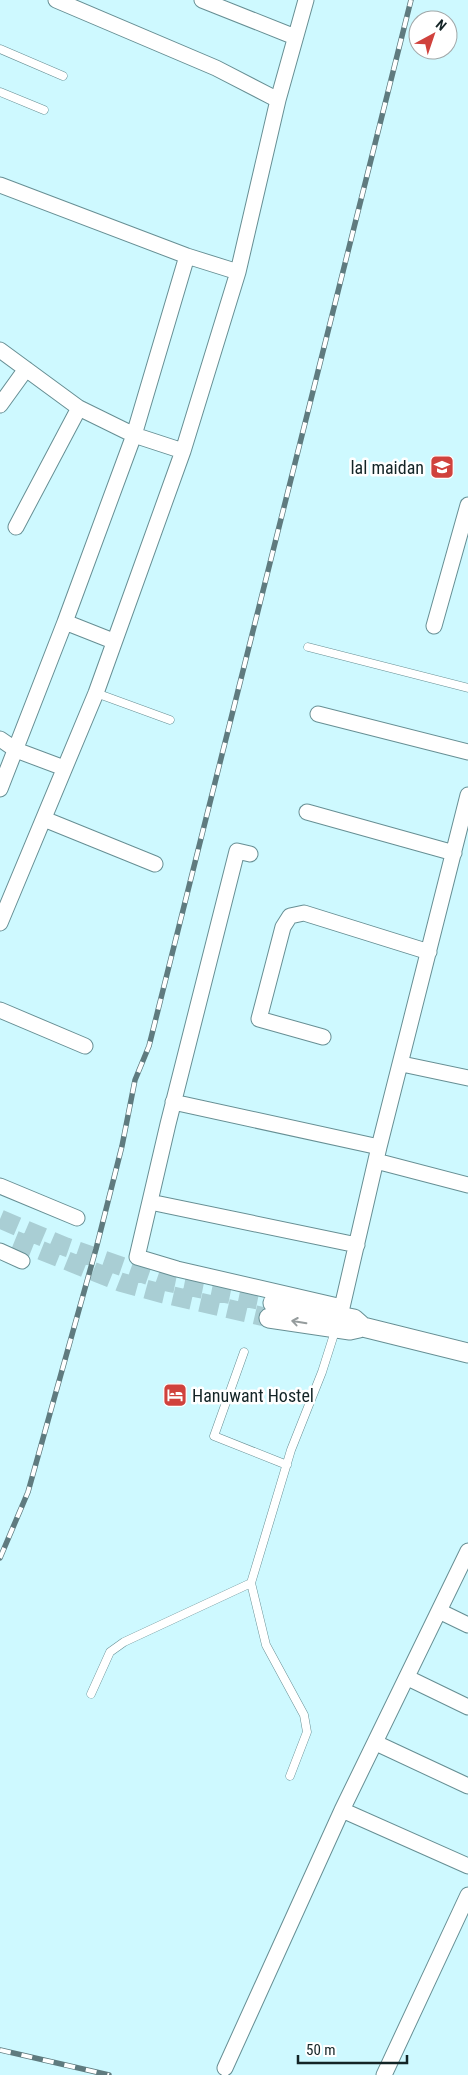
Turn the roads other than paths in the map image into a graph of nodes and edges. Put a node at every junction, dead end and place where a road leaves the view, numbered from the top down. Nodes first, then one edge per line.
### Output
1 (56, 0) edge
2 (202, 0) edge
3 (306, 0) edge
4 (295, 37) junction
5 (0, 49) edge
6 (63, 76) dead end
7 (0, 92) edge
8 (278, 100) junction
9 (44, 110) dead end
10 (0, 185) edge
11 (188, 256) junction
12 (238, 272) junction
13 (0, 350) edge
14 (26, 369) junction
15 (0, 405) edge
16 (79, 408) junction
17 (134, 434) junction
18 (183, 451) junction
19 (468, 505) edge
20 (16, 527) dead end
21 (65, 622) junction
22 (434, 626) dead end
23 (113, 641) junction
24 (308, 647) dead end
25 (468, 688) edge
26 (96, 693) junction
27 (318, 714) dead end
28 (170, 720) dead end
29 (0, 739) edge
30 (16, 750) junction
31 (468, 752) edge
32 (64, 768) junction
33 (0, 789) edge
34 (468, 795) edge
35 (308, 812) dead end
36 (44, 819) junction
37 (454, 853) junction
38 (250, 854) dead end
39 (155, 864) dead end
40 (4, 901) edge
41 (0, 924) edge
42 (429, 952) junction
43 (0, 1010) edge
44 (323, 1037) dead end
45 (85, 1046) dead end
46 (402, 1064) junction
47 (468, 1078) edge
48 (173, 1102) junction
49 (378, 1154) junction
50 (468, 1185) edge
51 (0, 1186) edge
52 (150, 1202) junction
53 (77, 1218) dead end
54 (357, 1245) junction
55 (0, 1251) edge
56 (22, 1261) dead end
57 (271, 1311) tunnel mouth
58 (339, 1317) junction
59 (244, 1352) dead end
60 (468, 1353) edge
61 (287, 1465) junction
62 (468, 1551) edge
63 (251, 1583) junction
64 (439, 1611) junction
65 (468, 1625) edge
66 (408, 1678) junction
67 (91, 1694) dead end
68 (468, 1706) edge
69 (376, 1743) junction
70 (290, 1776) dead end
71 (468, 1786) edge
72 (342, 1810) junction
73 (468, 1866) edge
74 (468, 1895) edge
75 (225, 2068) dead end
76 (384, 2075) edge

1 - 8 street
2 - 4 street
3 - 4 street
4 - 8 street
5 - 6 lane
7 - 9 lane
8 - 12 street
10 - 11 street
11 - 12 street
11 - 17 street
12 - 18 street
13 - 14 street
14 - 15 street
14 - 16 street
16 - 17 street
16 - 20 street
17 - 18 street
17 - 21 street
18 - 23 street
19 - 22 street
21 - 23 street
21 - 30 street
23 - 26 street
24 - 25 lane
26 - 28 lane
26 - 32 street
27 - 31 street
29 - 30 street
30 - 32 street
30 - 33 street
32 - 36 street
34 - 37 street
35 - 37 street
36 - 39 street
36 - 40 street
37 - 42 street
38 - 48 street
40 - 41 street
42 - 44 street
42 - 46 street
43 - 45 street
46 - 47 street
46 - 49 street
48 - 49 street
48 - 52 street
49 - 50 street
49 - 54 street
51 - 53 street
52 - 54 street
52 - 58 street
54 - 58 street
55 - 56 street
57 - 58 street
58 - 60 street
58 - 61 lane
59 - 61 lane
61 - 63 lane
62 - 64 street
63 - 67 lane
63 - 70 lane
64 - 65 street
64 - 66 street
66 - 68 street
66 - 69 street
69 - 71 street
69 - 72 street
72 - 73 street
72 - 75 street
74 - 76 street

